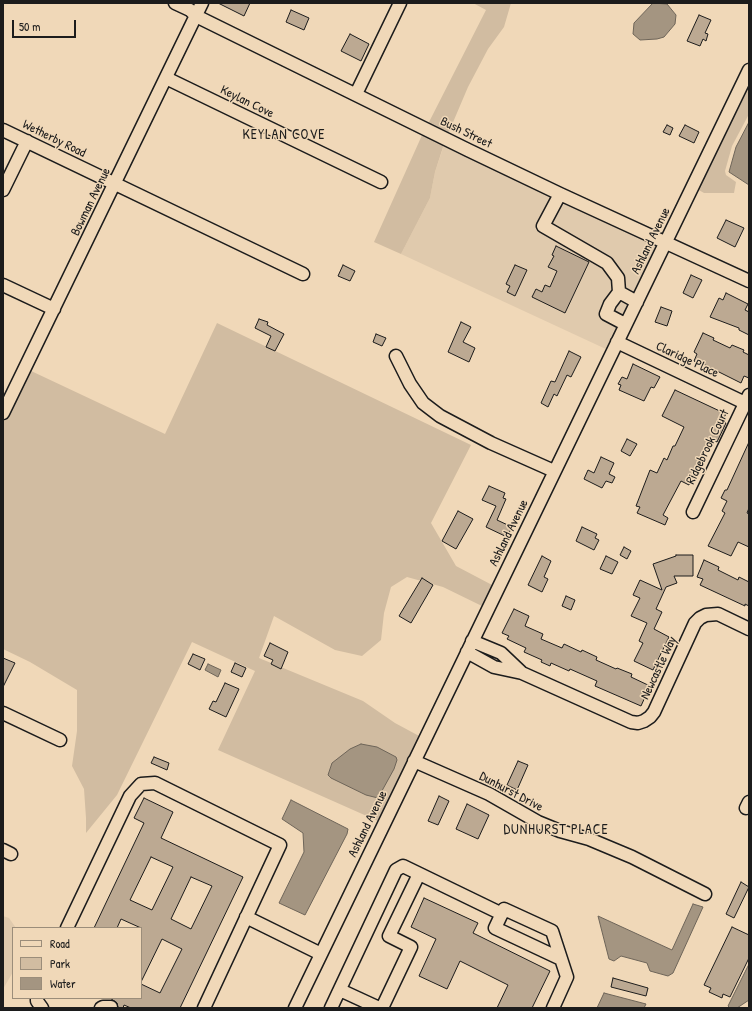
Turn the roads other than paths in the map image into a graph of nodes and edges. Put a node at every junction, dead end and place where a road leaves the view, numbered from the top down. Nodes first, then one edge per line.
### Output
1 (176, 3) edge
2 (202, 3) edge
3 (400, 3) edge
4 (196, 16) junction
5 (749, 70) edge
6 (166, 78) junction
7 (356, 94) junction
8 (3, 130) edge
9 (27, 141) junction
10 (381, 182) dead end
11 (115, 184) junction
12 (3, 190) edge
13 (560, 194) junction
14 (666, 243) junction
15 (304, 274) dead end
16 (749, 281) edge
17 (3, 285) edge
18 (619, 292) junction
19 (637, 302) junction
20 (54, 309) junction
21 (625, 324) junction
22 (617, 342) junction
23 (396, 356) dead end
24 (747, 399) edge
25 (3, 413) edge
26 (554, 472) junction
27 (693, 512) dead end
28 (749, 629) edge
29 (469, 647) junction
30 (3, 713) edge
31 (60, 740) dead end
32 (414, 761) junction
33 (419, 874) junction
34 (705, 894) dead end
35 (502, 914) junction
36 (246, 917) junction
37 (67, 927) edge
38 (321, 954) junction
39 (561, 959) junction
40 (340, 990) junction
41 (37, 999) edge
42 (42, 1008) edge
43 (204, 1008) edge
44 (295, 1008) edge
45 (331, 1008) edge
46 (378, 1008) edge
47 (382, 1008) edge
48 (553, 1008) edge

1 - 4 street, Bush Street
2 - 4 street, Bowman Avenue
3 - 7 street
4 - 6 street, Bowman Avenue
4 - 7 street, Bush Street
5 - 14 street, Ashland Avenue
6 - 10 street, Keylan Cove
6 - 11 street, Bowman Avenue
7 - 13 street, Bush Street
8 - 9 street, Wetherby Road
9 - 11 street, Wetherby Road
9 - 12 street
11 - 15 street, Wetherby Road
11 - 20 street, Bowman Avenue
13 - 14 street, Bush Street
13 - 18 street
14 - 16 street, Bush Street
14 - 19 street, Ashland Avenue
17 - 20 street
18 - 19 street
18 - 21 street
19 - 21 street, Ashland Avenue
20 - 25 street, Bowman Avenue
21 - 22 street, Ashland Avenue
22 - 24 street, Claridge Place
22 - 26 street, Ashland Avenue
23 - 26 street
24 - 27 street, Ridgebrook Court
26 - 29 street, Ashland Avenue
28 - 29 street, Newcastle Way
29 - 32 street, Ashland Avenue
30 - 31 street
32 - 34 street, Dunhurst Drive
32 - 38 street, Ashland Avenue
33 - 35 street
33 - 40 street
33 - 47 street
35 - 39 street
35 - 39 street
36 - 37 street
36 - 38 street
36 - 43 street
38 - 44 street, Ashland Avenue
39 - 48 street
40 - 45 street
40 - 46 street
41 - 42 street

